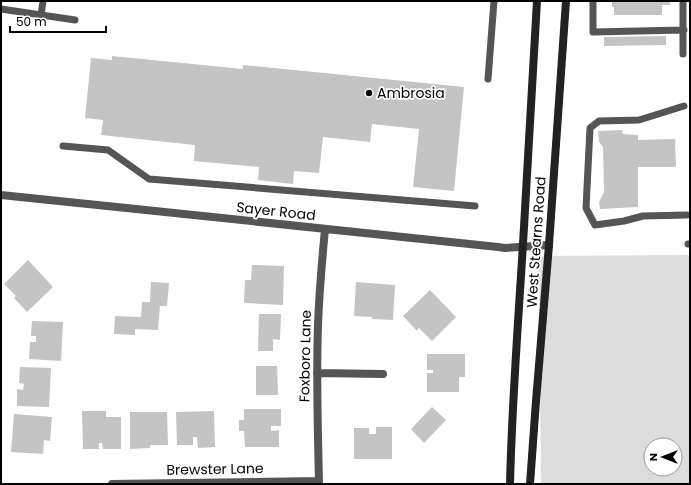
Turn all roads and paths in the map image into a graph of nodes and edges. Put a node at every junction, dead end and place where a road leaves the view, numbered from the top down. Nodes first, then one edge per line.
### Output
1 (43, 1) edge
2 (494, 1) edge
3 (537, 1) edge
4 (566, 1) edge
5 (593, 1) edge
6 (683, 1) edge
7 (1, 9) edge
8 (41, 15) junction
9 (75, 20) dead end
10 (684, 30) junction
11 (684, 54) dead end
12 (488, 79) dead end
13 (684, 106) dead end
14 (63, 146) dead end
15 (1, 196) edge
16 (475, 206) dead end
17 (687, 215) dead end
18 (326, 229) junction
19 (549, 245) junction
20 (523, 247) junction
21 (317, 373) junction
22 (383, 374) dead end
23 (319, 482) edge
24 (112, 484) edge
25 (510, 484) edge
26 (530, 484) edge

1 - 8 lane
2 - 12 lane
3 - 20 main road, West Stearns Road
4 - 19 main road, West Stearns Road
5 - 10 lane
6 - 10 lane
7 - 8 lane
8 - 9 lane
10 - 11 lane
13 - 17 lane
14 - 16 lane
15 - 18 street, Sayer Road
18 - 20 street, Sayer Road
18 - 21 street, Foxboro Lane
19 - 20 street, Sayer Road
19 - 26 main road, West Stearns Road
20 - 25 main road, West Stearns Road
21 - 22 street
21 - 23 street, Foxboro Lane
23 - 24 street, Brewster Lane

